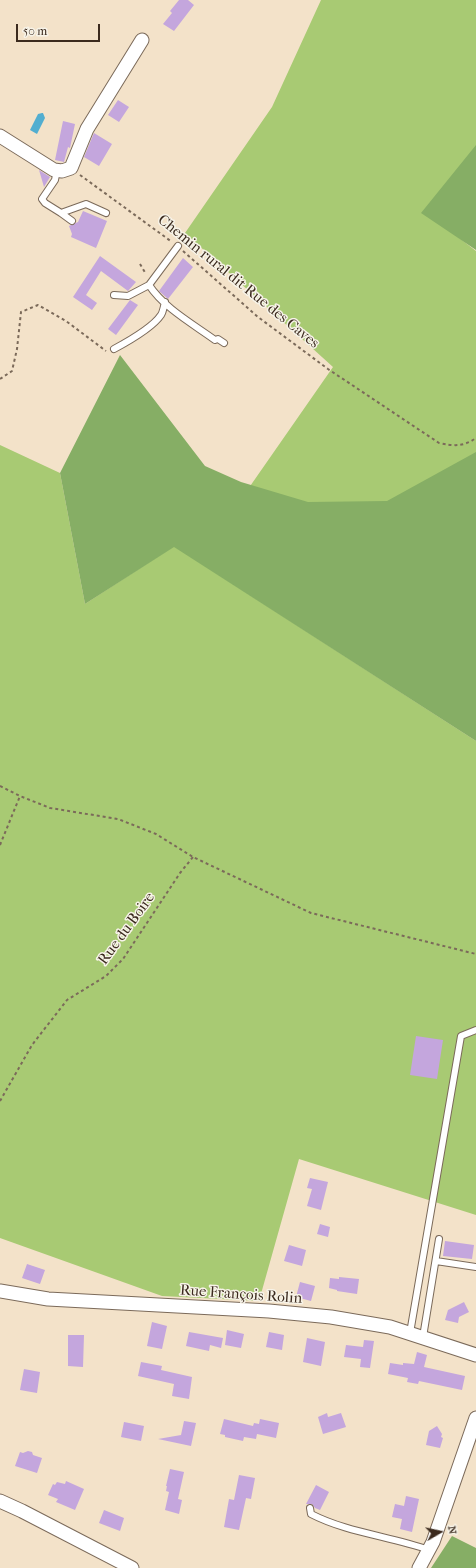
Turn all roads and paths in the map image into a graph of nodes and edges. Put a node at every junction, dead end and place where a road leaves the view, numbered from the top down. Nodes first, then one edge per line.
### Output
1 (142, 40) dead end
2 (0, 136) edge
3 (71, 168) junction
4 (57, 170) junction
5 (60, 213) junction
6 (106, 213) dead end
7 (72, 220) dead end
8 (178, 246) junction
9 (140, 264) dead end
10 (150, 283) junction
11 (114, 295) dead end
12 (165, 302) junction
13 (224, 343) dead end
14 (114, 349) joint
15 (0, 379) edge
16 (476, 438) edge
17 (0, 786) edge
18 (20, 796) junction
19 (0, 845) edge
20 (193, 856) junction
21 (476, 954) edge
22 (476, 1030) edge
23 (0, 1101) edge
24 (439, 1240) dead end
25 (436, 1261) junction
26 (476, 1268) edge
27 (0, 1291) edge
28 (410, 1333) junction
29 (423, 1337) junction
30 (476, 1355) edge
31 (476, 1418) edge
32 (0, 1501) edge
33 (310, 1508) dead end
34 (429, 1550) junction
35 (131, 1568) edge
36 (419, 1568) edge

1 - 3 street
2 - 4 street
3 - 4 street
3 - 8 path, Chemin rural dit Rue des Caves
4 - 5 lane
5 - 6 lane
5 - 7 lane
8 - 10 lane
8 - 16 path, Chemin rural dit Rue des Caves
9 - 10 path
10 - 11 lane
10 - 12 lane
12 - 13 lane
12 - 14 lane
14 - 15 path
17 - 18 path
18 - 19 path
18 - 20 path
20 - 21 path
20 - 23 path, Rue du Boire
22 - 28 lane
24 - 25 lane
25 - 26 lane
25 - 29 lane
27 - 28 street, Rue François Rolin
28 - 29 street, Rue François Rolin
29 - 30 street, Rue François Rolin
31 - 34 street
32 - 35 street
33 - 34 lane
34 - 36 street

